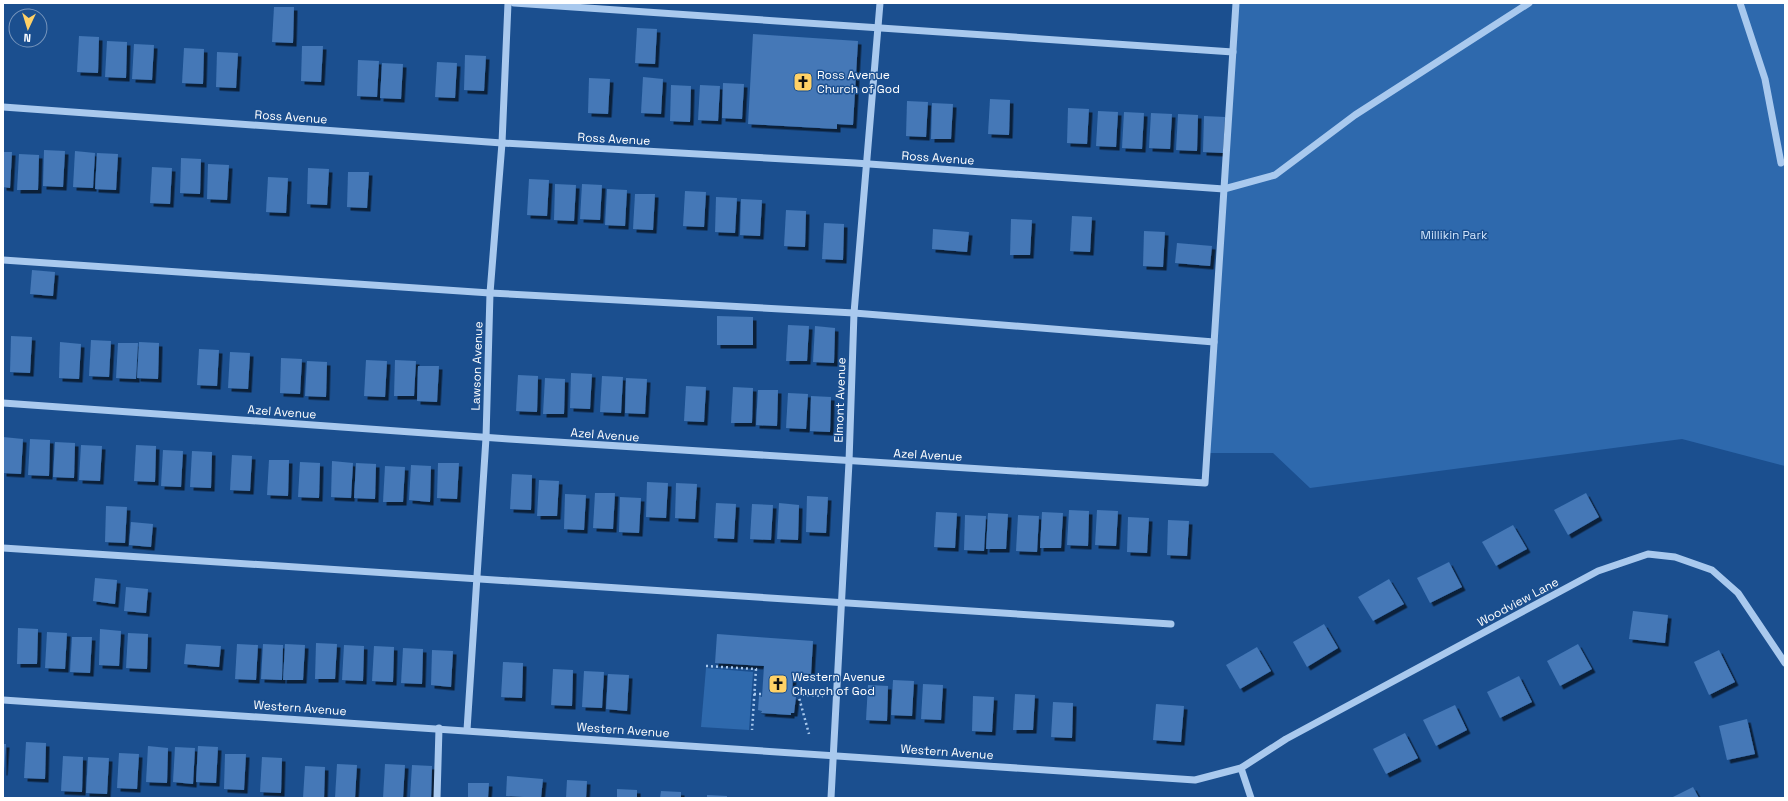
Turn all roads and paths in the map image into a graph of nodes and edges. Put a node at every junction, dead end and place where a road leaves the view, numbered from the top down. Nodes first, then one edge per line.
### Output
1 (508, 3) edge
2 (514, 3) edge
3 (880, 3) edge
4 (1236, 3) edge
5 (1529, 3) edge
6 (1739, 4) edge
7 (879, 28) junction
8 (1232, 52) junction
9 (3, 107) edge
10 (502, 143) junction
11 (1781, 163) dead end
12 (866, 164) junction
13 (1224, 188) junction
14 (3, 260) edge
15 (490, 293) junction
16 (854, 313) junction
17 (1214, 342) junction
18 (3, 403) edge
19 (486, 438) junction
20 (849, 462) junction
21 (3, 548) edge
22 (476, 580) junction
23 (841, 602) junction
24 (1171, 624) dead end
25 (1785, 663) edge
26 (706, 666) dead end
27 (754, 694) junction
28 (762, 694) dead end
29 (792, 694) dead end
30 (798, 694) junction
31 (823, 696) dead end
32 (3, 700) edge
33 (439, 728) junction
34 (467, 730) junction
35 (752, 730) dead end
36 (809, 734) dead end
37 (833, 755) junction
38 (1241, 768) junction
39 (437, 798) edge
40 (831, 798) edge
41 (1251, 798) edge

1 - 10 street, Lawson Avenue
2 - 7 street
3 - 7 street, Elmont Avenue
4 - 8 street
5 - 13 street, Ross Avenue
6 - 11 street
7 - 8 street
7 - 12 street, Elmont Avenue
8 - 13 street
9 - 10 street, Ross Avenue
10 - 12 street, Ross Avenue
10 - 15 street, Lawson Avenue
12 - 13 street, Ross Avenue
12 - 16 street, Elmont Avenue
13 - 17 street
14 - 15 street
15 - 16 street
15 - 19 street, Lawson Avenue
16 - 17 street
16 - 20 street, Elmont Avenue
17 - 20 street, Azel Avenue
18 - 19 street, Azel Avenue
19 - 20 street, Azel Avenue
19 - 22 street, Lawson Avenue
20 - 23 street, Elmont Avenue
21 - 22 street
22 - 23 street
22 - 34 street, Lawson Avenue
23 - 24 street
23 - 37 street, Elmont Avenue
25 - 38 street, Woodview Lane
26 - 27 path
27 - 28 path
27 - 35 path
29 - 30 path
30 - 31 path
30 - 36 path
32 - 33 street, Western Avenue
33 - 34 street, Western Avenue
33 - 39 street
34 - 37 street, Western Avenue
37 - 38 street, Western Avenue
37 - 40 street, Elmont Avenue
38 - 41 street

